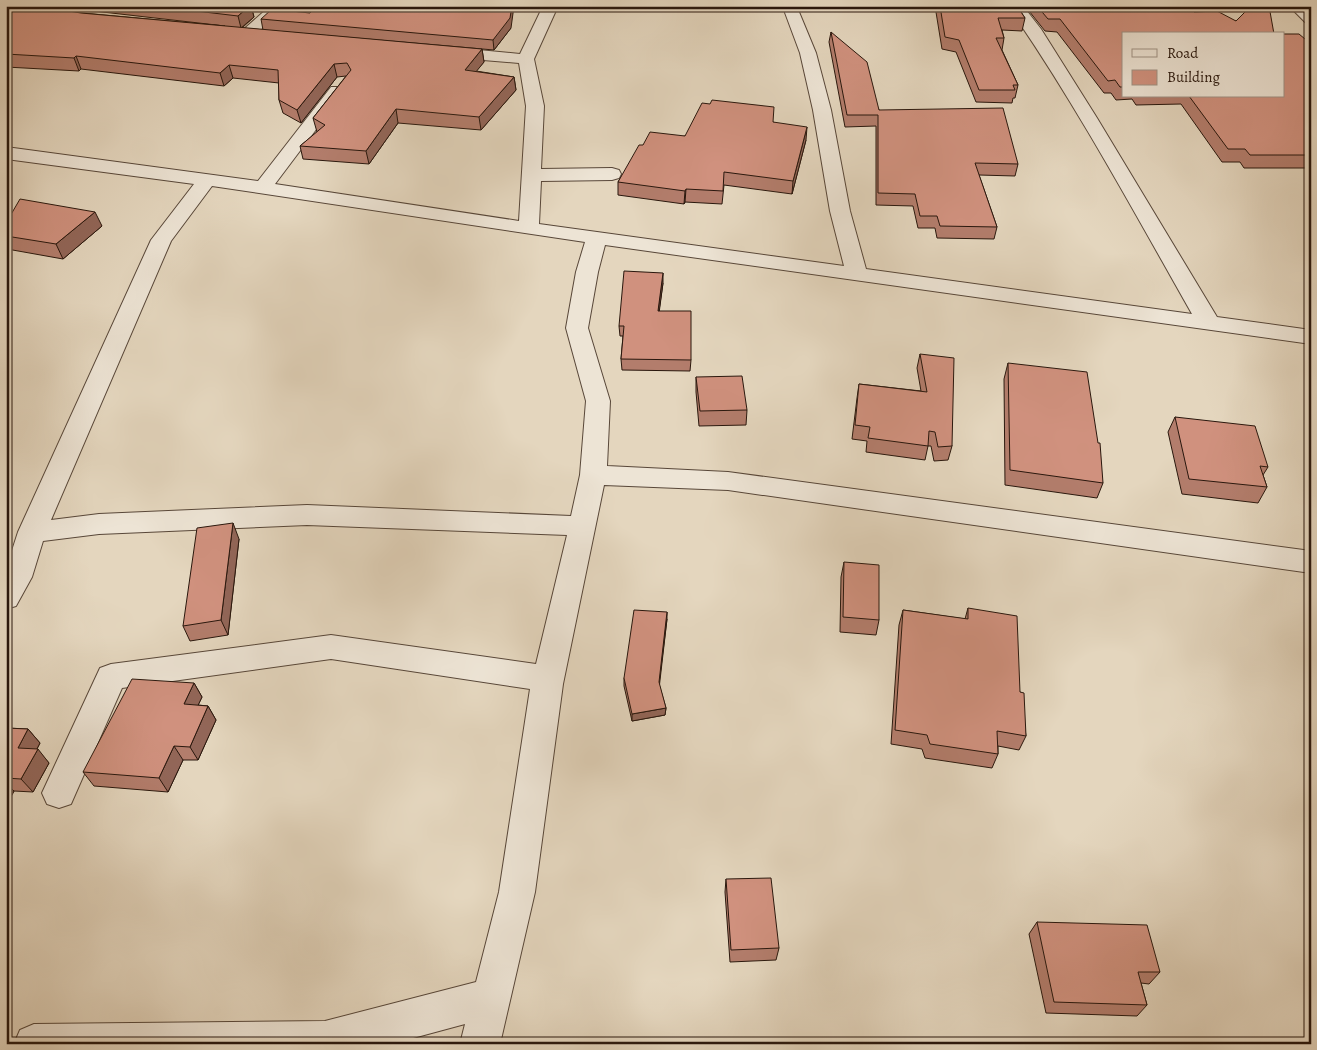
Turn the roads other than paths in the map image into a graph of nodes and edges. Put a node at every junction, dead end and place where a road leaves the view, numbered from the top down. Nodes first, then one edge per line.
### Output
1 (279, 6) edge
2 (551, 6) edge
3 (802, 6) edge
4 (1016, 6) edge
5 (1296, 6) edge
6 (1311, 20) edge
7 (203, 31) edge
8 (246, 34) junction
9 (266, 36) edge
10 (432, 51) edge
11 (526, 59) junction
12 (344, 82) edge
13 (6, 153) edge
14 (612, 174) dead end
15 (531, 175) junction
16 (207, 180) junction
17 (263, 188) junction
18 (529, 228) junction
19 (597, 238) junction
20 (857, 274) junction
21 (1210, 323) junction
22 (1311, 337) edge
23 (593, 475) junction
24 (582, 526) junction
25 (32, 532) junction
26 (1311, 562) edge
27 (6, 598) edge
28 (548, 678) junction
29 (59, 793) dead end
30 (491, 998) junction
31 (34, 1044) edge
32 (480, 1044) edge

1 - 8 street
2 - 11 street
3 - 20 street
4 - 21 street
5 - 6 street
7 - 8 street
8 - 9 street
10 - 11 street
11 - 15 street
12 - 17 street
13 - 16 street
14 - 15 street
15 - 18 street
16 - 17 street
16 - 25 street
17 - 18 street
18 - 19 street
19 - 20 street
19 - 23 street
20 - 21 street
21 - 22 street
23 - 24 street
23 - 26 street
24 - 25 street
24 - 28 street
25 - 27 street
28 - 29 street
28 - 30 street
30 - 31 street
30 - 32 street

